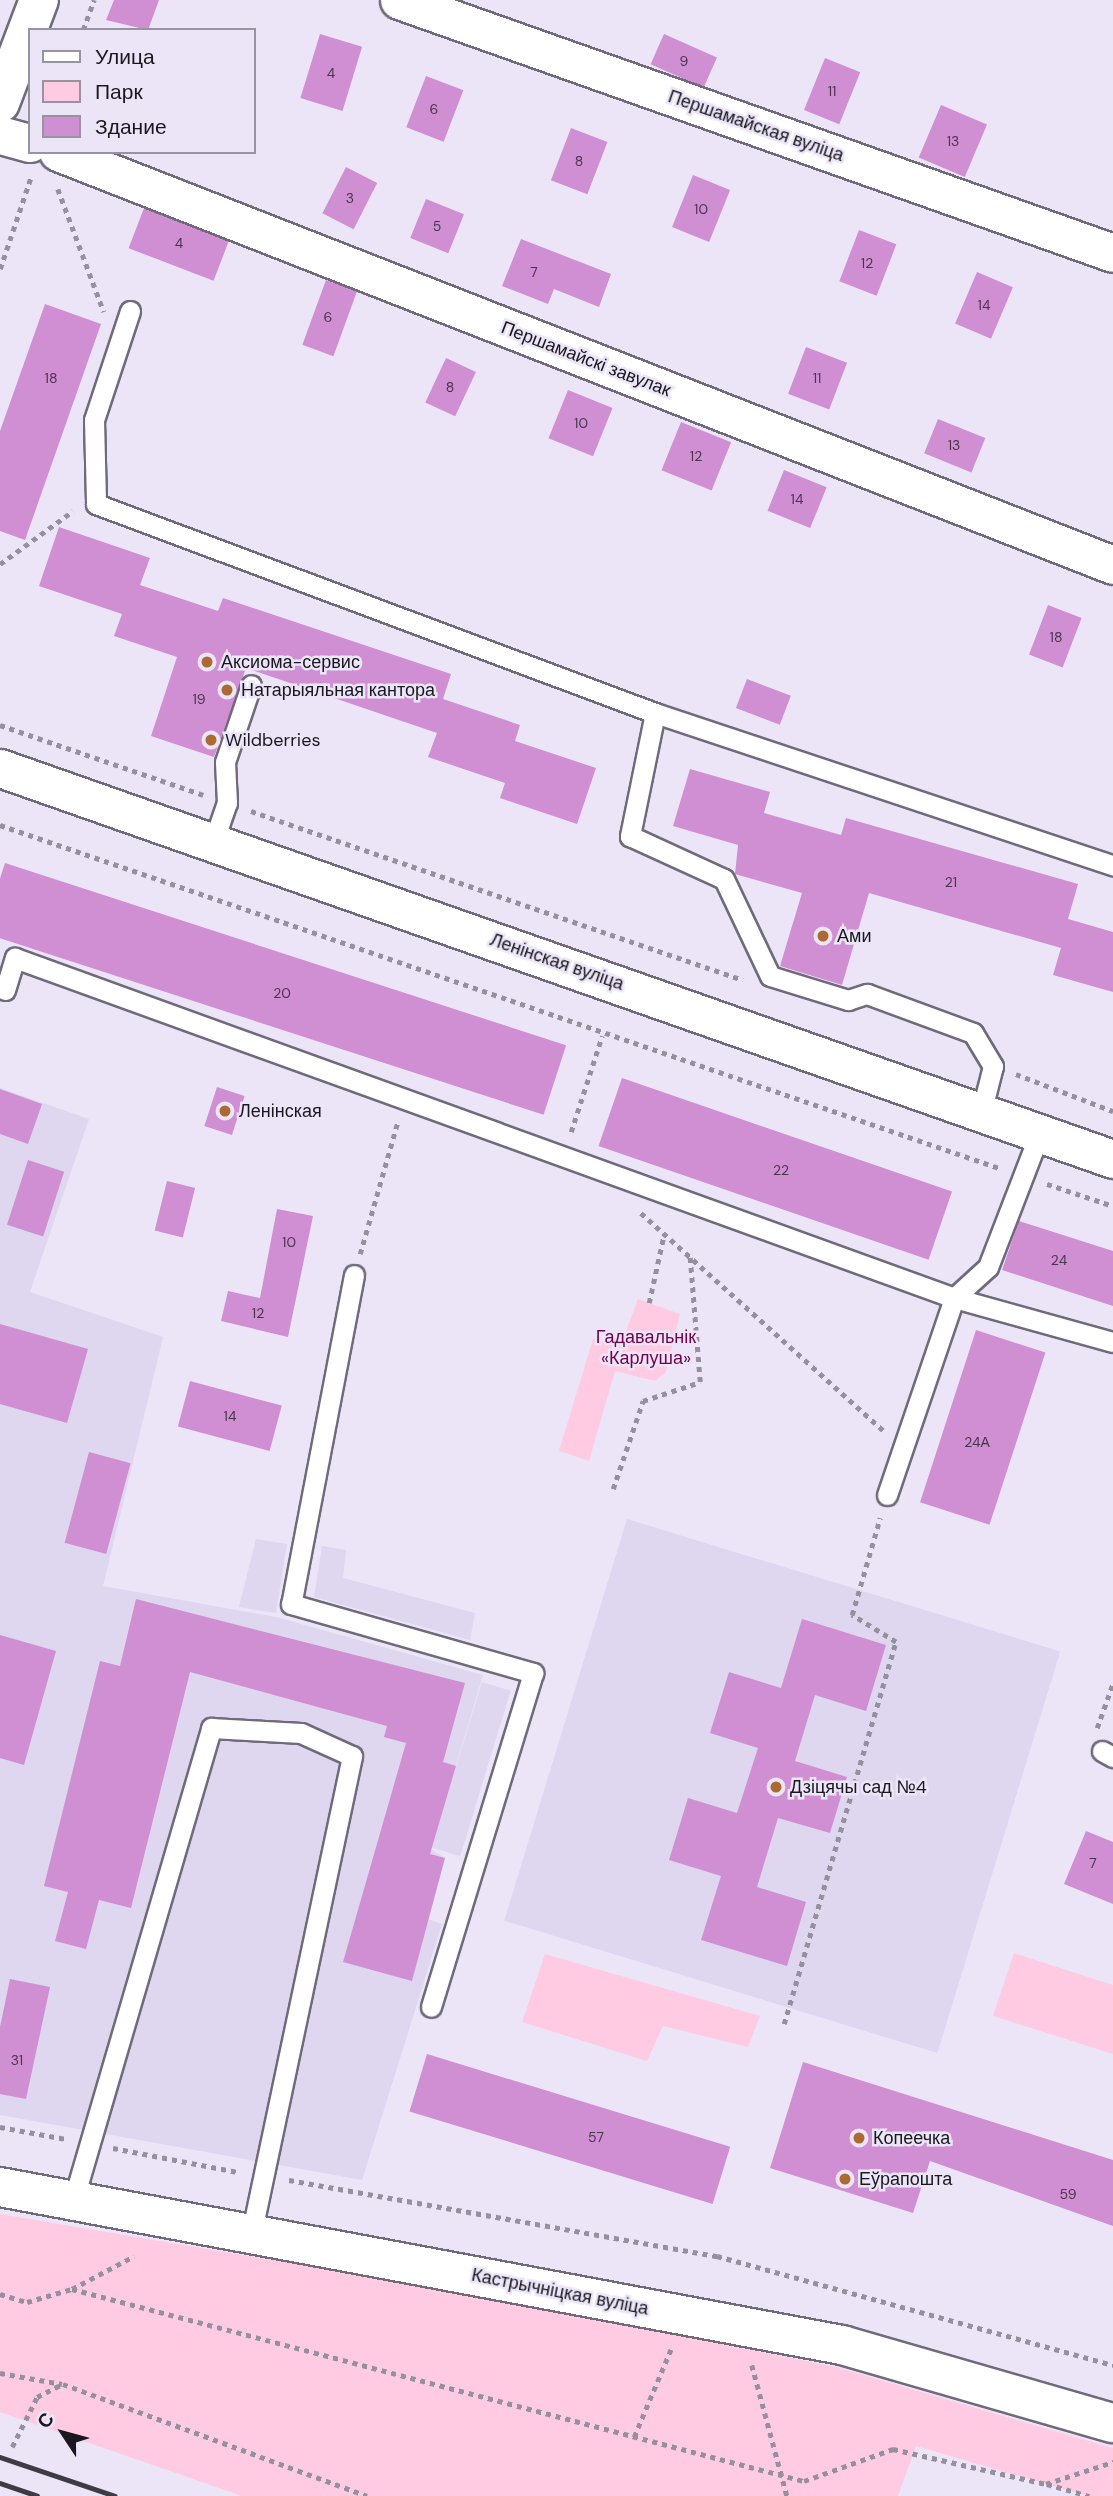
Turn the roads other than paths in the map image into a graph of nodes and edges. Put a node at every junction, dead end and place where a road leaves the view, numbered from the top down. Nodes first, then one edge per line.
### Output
1 (39, 0) edge
2 (399, 0) edge
3 (28, 28) edge
4 (28, 29) edge
5 (0, 103) edge
6 (0, 135) edge
7 (28, 150) edge
8 (44, 159) edge
9 (1113, 253) edge
10 (130, 312) dead end
11 (1113, 565) edge
12 (251, 685) dead end
13 (655, 713) junction
14 (0, 768) edge
15 (214, 840) junction
16 (1113, 865) edge
17 (5, 990) dead end
18 (982, 1109) junction
19 (1040, 1132) junction
20 (1113, 1159) edge
21 (355, 1275) road end
22 (954, 1298) junction
23 (1113, 1342) edge
24 (887, 1495) road end
25 (431, 2007) dead end
26 (0, 2187) edge
27 (74, 2201) junction
28 (251, 2234) junction
29 (1113, 2423) edge

1 - 3 main road
2 - 9 street, Першамайская вуліца
4 - 5 main road
6 - 7 street, Першамайскі завулак
8 - 11 street, Першамайскі завулак
10 - 13 lane
12 - 15 lane
13 - 16 lane
13 - 18 lane
14 - 15 street, Ленінская вуліца
15 - 18 street, Ленінская вуліца
17 - 22 lane
18 - 19 street, Ленінская вуліца
19 - 20 street, Ленінская вуліца
19 - 22 lane
21 - 25 lane
22 - 23 lane
22 - 24 lane
26 - 27 main road, Кастрычніцкая вуліца
27 - 28 main road, Кастрычніцкая вуліца
27 - 28 lane
28 - 29 main road, Кастрычніцкая вуліца

